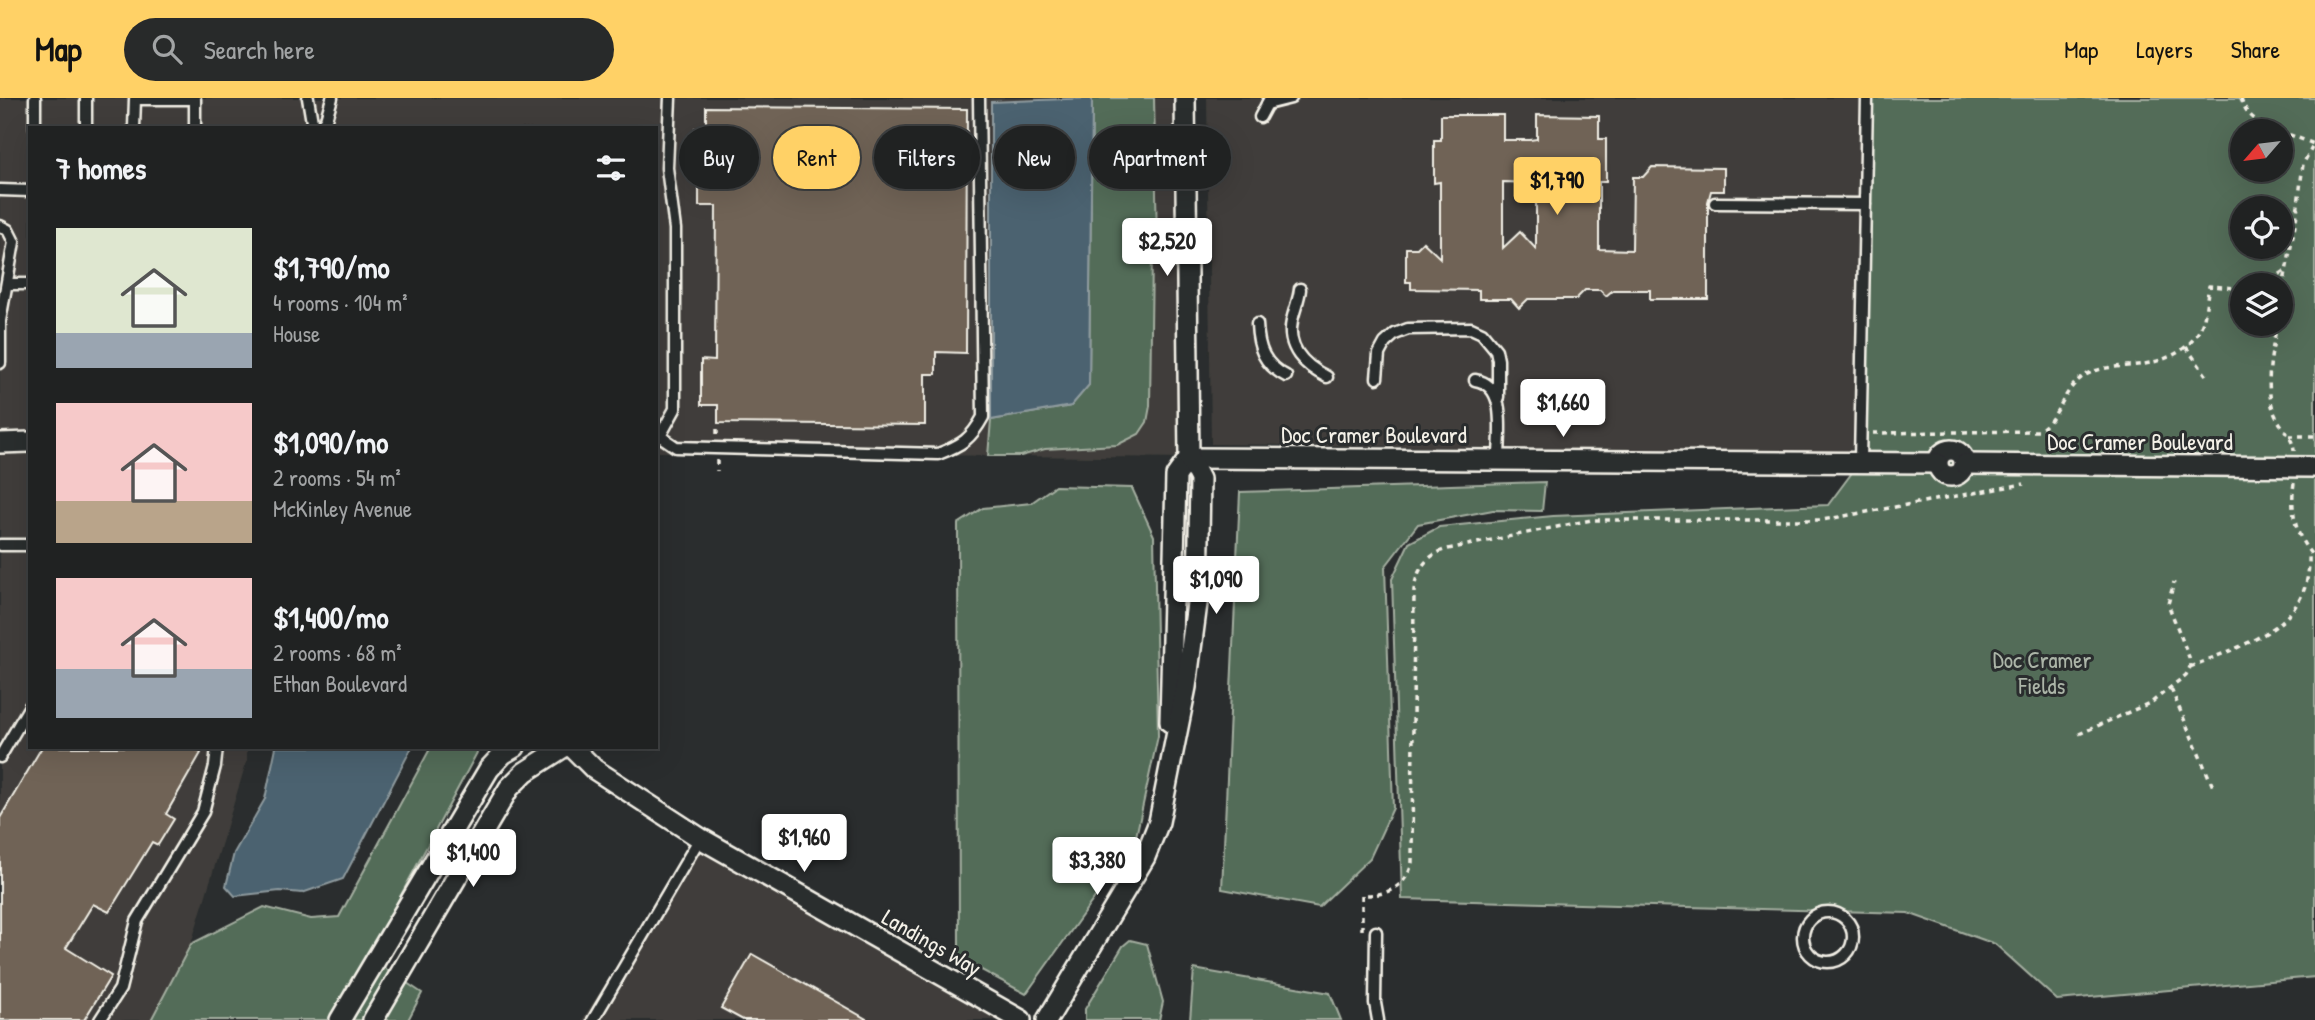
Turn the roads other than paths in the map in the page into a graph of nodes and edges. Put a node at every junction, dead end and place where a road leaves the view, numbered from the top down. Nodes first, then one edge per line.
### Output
1 (35, 98) edge
2 (86, 98) edge
3 (308, 98) edge
4 (332, 98) edge
5 (670, 98) edge
6 (979, 98) edge
7 (1185, 98) edge
8 (1291, 98) edge
9 (1867, 98) edge
10 (1269, 101) edge
11 (1260, 117) dead end
12 (35, 126) edge
13 (86, 126) edge
14 (134, 126) edge
15 (195, 126) edge
16 (313, 126) edge
17 (321, 126) edge
18 (0, 190) edge
19 (28, 191) edge
20 (1715, 203) dead end
21 (1865, 204) junction
22 (0, 226) edge
23 (7, 284) junction
24 (28, 284) edge
25 (1300, 289) dead end
26 (1257, 324) dead end
27 (1, 363) edge
28 (1286, 376) dead end
29 (1327, 377) dead end
30 (1377, 378) dead end
31 (1475, 380) dead end
32 (1498, 397) junction
33 (658, 437) edge
34 (28, 442) edge
35 (0, 443) edge
36 (1189, 458) junction
37 (1499, 458) junction
38 (1860, 462) junction
39 (2315, 467) edge
40 (0, 545) edge
41 (28, 545) edge
42 (28, 709) edge
43 (218, 749) edge
44 (512, 749) edge
45 (561, 749) edge
46 (574, 749) edge
47 (0, 758) edge
48 (700, 838) junction
49 (403, 914) junction
50 (427, 927) junction
51 (1376, 932) dead end
52 (1803, 938) joint
53 (100, 1020) edge
54 (340, 1020) edge
55 (373, 1020) edge
56 (593, 1020) edge
57 (1021, 1020) edge
58 (1047, 1020) edge
59 (1378, 1020) edge

1 - 12 lane
2 - 13 lane
3 - 16 lane
4 - 17 lane
5 - 33 lane
6 - 33 lane
7 - 36 street
8 - 10 lane
9 - 21 lane
10 - 11 lane
14 - 15 lane
18 - 19 lane
20 - 21 lane
21 - 38 lane
22 - 23 lane
23 - 24 lane
23 - 27 lane
25 - 29 lane
26 - 28 lane
30 - 32 lane
31 - 32 lane
32 - 37 lane
34 - 35 street
36 - 37 street, Doc Cramer Boulevard
36 - 58 street
37 - 38 street, Doc Cramer Boulevard
38 - 39 street, Doc Cramer Boulevard
40 - 41 lane
42 - 47 lane
43 - 53 lane
44 - 49 street
45 - 50 street
46 - 48 street, Landings Way
48 - 56 lane
48 - 57 street, Landings Way
49 - 50 street
49 - 54 street
50 - 55 street
51 - 59 lane
52 - 52 lane

